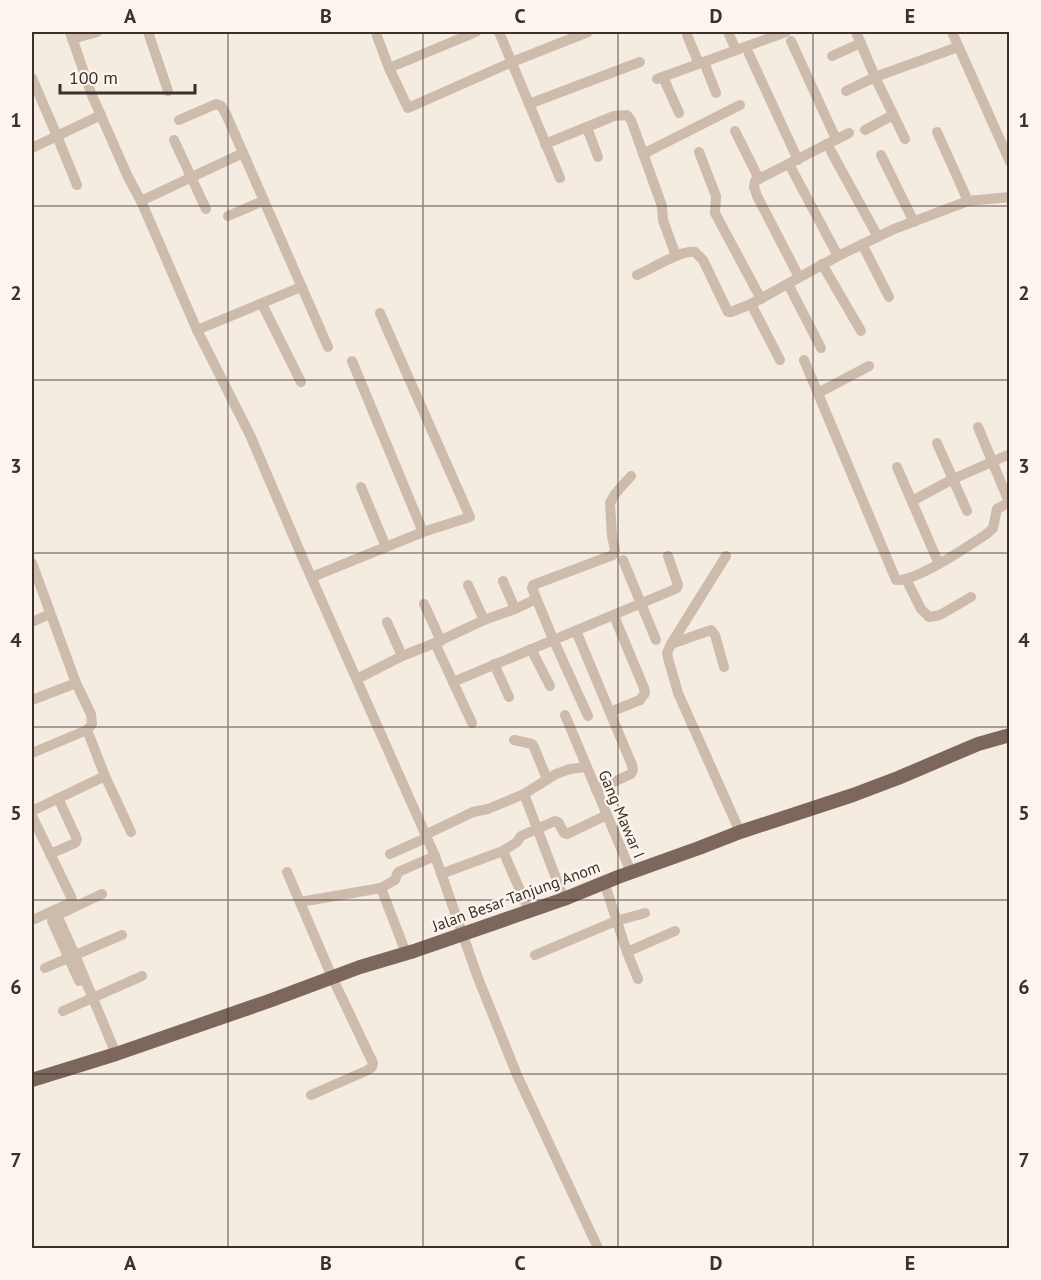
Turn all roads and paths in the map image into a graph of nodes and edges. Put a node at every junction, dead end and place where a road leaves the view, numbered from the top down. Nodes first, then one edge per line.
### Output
1 (97, 32) edge
2 (148, 32) edge
3 (376, 32) edge
4 (476, 32) edge
5 (499, 32) edge
6 (588, 32) edge
7 (728, 32) edge
8 (856, 32) edge
9 (952, 32) edge
10 (771, 34) edge
11 (71, 35) edge
12 (687, 35) dead end
13 (789, 36) edge
14 (861, 43) junction
15 (958, 46) junction
16 (736, 50) junction
17 (749, 54) dead end
18 (832, 56) dead end
19 (512, 62) junction
20 (640, 62) dead end
21 (701, 63) junction
22 (389, 68) junction
23 (874, 77) junction
24 (32, 78) edge
25 (846, 91) dead end
26 (168, 92) dead end
27 (716, 93) dead end
28 (530, 104) junction
29 (740, 105) dead end
30 (679, 113) dead end
31 (101, 115) junction
32 (893, 115) junction
33 (179, 120) dead end
34 (587, 128) junction
35 (865, 130) dead end
36 (735, 131) dead end
37 (937, 132) dead end
38 (849, 133) dead end
39 (57, 136) junction
40 (905, 139) dead end
41 (174, 140) dead end
42 (832, 141) junction
43 (545, 144) junction
44 (32, 148) edge
45 (699, 152) dead end
46 (243, 153) junction
47 (643, 154) junction
48 (881, 155) dead end
49 (598, 157) dead end
50 (794, 162) junction
51 (1010, 162) edge
52 (191, 177) junction
53 (560, 178) dead end
54 (759, 179) junction
55 (77, 185) dead end
56 (1010, 197) edge
57 (141, 201) junction
58 (263, 201) junction
59 (968, 201) junction
60 (206, 209) dead end
61 (228, 216) dead end
62 (914, 222) junction
63 (878, 237) junction
64 (862, 244) junction
65 (676, 256) junction
66 (838, 256) junction
67 (822, 264) junction
68 (637, 275) dead end
69 (799, 277) junction
70 (788, 284) junction
71 (301, 287) junction
72 (889, 297) dead end
73 (756, 301) junction
74 (262, 304) junction
75 (380, 313) dead end
76 (197, 330) junction
77 (861, 331) dead end
78 (328, 347) dead end
79 (821, 348) dead end
80 (780, 360) dead end
81 (804, 360) dead end
82 (352, 361) dead end
83 (869, 366) dead end
84 (301, 382) dead end
85 (818, 393) junction
86 (978, 427) dead end
87 (938, 443) dead end
88 (1010, 454) edge
89 (993, 461) junction
90 (897, 467) dead end
91 (631, 476) dead end
92 (953, 479) junction
93 (361, 487) dead end
94 (912, 501) junction
95 (1009, 502) edge
96 (967, 512) dead end
97 (423, 532) junction
98 (386, 547) junction
99 (668, 556) dead end
100 (726, 556) dead end
101 (622, 560) dead end
102 (32, 563) edge
103 (939, 564) junction
104 (312, 577) junction
105 (906, 579) junction
106 (503, 581) dead end
107 (468, 585) dead end
108 (971, 597) dead end
109 (536, 599) junction
110 (424, 603) dead end
111 (641, 604) junction
112 (515, 609) junction
113 (50, 614) junction
114 (614, 616) junction
115 (484, 620) junction
116 (32, 622) edge
117 (387, 622) dead end
118 (576, 632) junction
119 (553, 639) junction
120 (656, 640) dead end
121 (438, 642) junction
122 (671, 644) junction
123 (531, 649) junction
124 (402, 656) junction
125 (494, 664) junction
126 (724, 667) dead end
127 (357, 680) junction
128 (76, 682) junction
129 (453, 682) junction
130 (550, 686) dead end
131 (509, 698) dead end
132 (32, 700) edge
133 (610, 712) junction
134 (565, 716) dead end
135 (588, 716) dead end
136 (472, 723) dead end
137 (87, 730) junction
138 (1010, 735) edge
139 (514, 740) dead end
140 (32, 753) edge
141 (586, 767) junction
142 (105, 776) junction
143 (547, 779) junction
144 (596, 790) junction
145 (524, 794) junction
146 (58, 798) junction
147 (32, 811) edge
148 (607, 815) junction
149 (32, 816) edge
150 (536, 828) junction
151 (131, 832) dead end
152 (740, 832) junction
153 (426, 836) junction
154 (503, 851) junction
155 (50, 854) junction
156 (390, 854) dead end
157 (435, 856) junction
158 (287, 872) dead end
159 (631, 872) junction
160 (441, 874) junction
161 (603, 882) junction
162 (381, 888) junction
163 (102, 894) dead end
164 (564, 899) junction
165 (300, 902) junction
166 (528, 911) junction
167 (645, 913) dead end
168 (54, 916) junction
169 (34, 921) edge
170 (616, 921) junction
171 (675, 931) dead end
172 (462, 933) junction
173 (122, 935) dead end
174 (627, 952) junction
175 (406, 953) junction
176 (535, 955) dead end
177 (72, 956) junction
178 (45, 968) dead end
179 (142, 976) dead end
180 (332, 977) junction
181 (638, 979) dead end
182 (91, 999) junction
183 (63, 1011) dead end
184 (113, 1055) junction
185 (32, 1080) edge
186 (311, 1095) dead end
187 (598, 1248) edge

1 - 11 street
2 - 26 street
3 - 22 street
4 - 22 street
5 - 19 street
6 - 19 street
7 - 16 street
8 - 14 street
9 - 15 street
10 - 13 street
10 - 16 street
11 - 31 street
12 - 21 street
13 - 42 street
14 - 18 street
14 - 23 street
15 - 23 street
15 - 51 street
16 - 21 street
17 - 50 street
19 - 22 street
19 - 28 street
20 - 28 street
21 - 27 street
21 - 30 street
23 - 25 street
23 - 32 street
24 - 39 street
28 - 43 street
29 - 47 street
31 - 39 street
31 - 57 street
32 - 35 street
32 - 40 street
33 - 46 street
34 - 43 street
34 - 47 street
34 - 49 street
36 - 54 street
37 - 59 street
38 - 42 street
39 - 44 street
39 - 55 street
41 - 52 street
42 - 50 street
42 - 63 street
43 - 53 street
45 - 73 street
46 - 52 street
46 - 58 street
47 - 65 street
48 - 62 street
50 - 54 street
50 - 66 street
52 - 57 street
52 - 60 street
54 - 69 street
56 - 59 street
57 - 76 street
58 - 61 street
58 - 71 street
59 - 62 street
62 - 63 street
63 - 64 street
64 - 66 street
64 - 72 street
65 - 68 street
65 - 73 street
66 - 67 street
67 - 69 street
67 - 77 street
69 - 70 street
70 - 73 street
70 - 79 street
71 - 74 street
71 - 78 street
73 - 80 street
74 - 76 street
74 - 84 street
75 - 97 street
76 - 104 street
81 - 85 street
82 - 97 street
83 - 85 street
85 - 105 street
86 - 89 street
87 - 92 street
88 - 89 street
89 - 92 street
89 - 95 street
90 - 94 street
91 - 109 street
92 - 94 street
92 - 96 street
93 - 98 street
94 - 103 street
95 - 103 street
97 - 98 street
98 - 104 street
99 - 111 street
100 - 122 street
101 - 111 street
102 - 113 street
103 - 105 street
104 - 127 street
105 - 108 street
106 - 112 street
107 - 115 street
109 - 112 street
109 - 119 street
110 - 121 street
111 - 114 street
111 - 120 street
112 - 115 street
113 - 116 street
113 - 128 street
114 - 118 street
114 - 133 street
115 - 121 street
117 - 124 street
118 - 119 street
118 - 133 street
119 - 123 street
119 - 135 street
121 - 124 street
121 - 129 street
122 - 126 street
122 - 152 street
123 - 125 street
123 - 130 street
124 - 127 street
125 - 129 street
125 - 131 street
127 - 153 street
128 - 132 street
128 - 137 street
129 - 136 street
133 - 144 street
134 - 141 street, Gang Mawar I
137 - 140 street
137 - 142 street
138 - 152 main road, Jalan Besar Tanjung Anom
139 - 143 street
141 - 143 street
141 - 144 street, Gang Mawar I
142 - 146 street
142 - 151 street
143 - 145 street
144 - 148 street, Gang Mawar I
145 - 150 street
145 - 153 street
146 - 147 street
146 - 155 street
148 - 150 street
148 - 159 street, Gang Mawar I
149 - 155 street
150 - 154 street
150 - 164 street
152 - 159 main road, Jalan Besar Tanjung Anom
153 - 156 street
153 - 157 street
154 - 160 street
154 - 166 street
155 - 169 street
157 - 160 street
157 - 162 street
158 - 165 street
159 - 161 main road, Jalan Besar Tanjung Anom
160 - 172 street
161 - 164 main road, Jalan Besar Tanjung Anom
161 - 170 street
162 - 165 street
162 - 175 street
163 - 168 street
164 - 166 main road, Jalan Besar Tanjung Anom
165 - 180 street
166 - 172 main road, Jalan Besar Tanjung Anom
167 - 170 street
168 - 169 street
168 - 177 street
170 - 174 street
170 - 176 street
171 - 174 street
172 - 175 main road, Jalan Besar Tanjung Anom
172 - 187 street
173 - 177 street
174 - 181 street
175 - 180 main road, Jalan Besar Tanjung Anom
177 - 178 street
177 - 182 street
179 - 182 street
180 - 184 main road, Jalan Besar Tanjung Anom
180 - 186 street
182 - 183 street
182 - 184 street
184 - 185 main road, Jalan Besar Tanjung Anom

